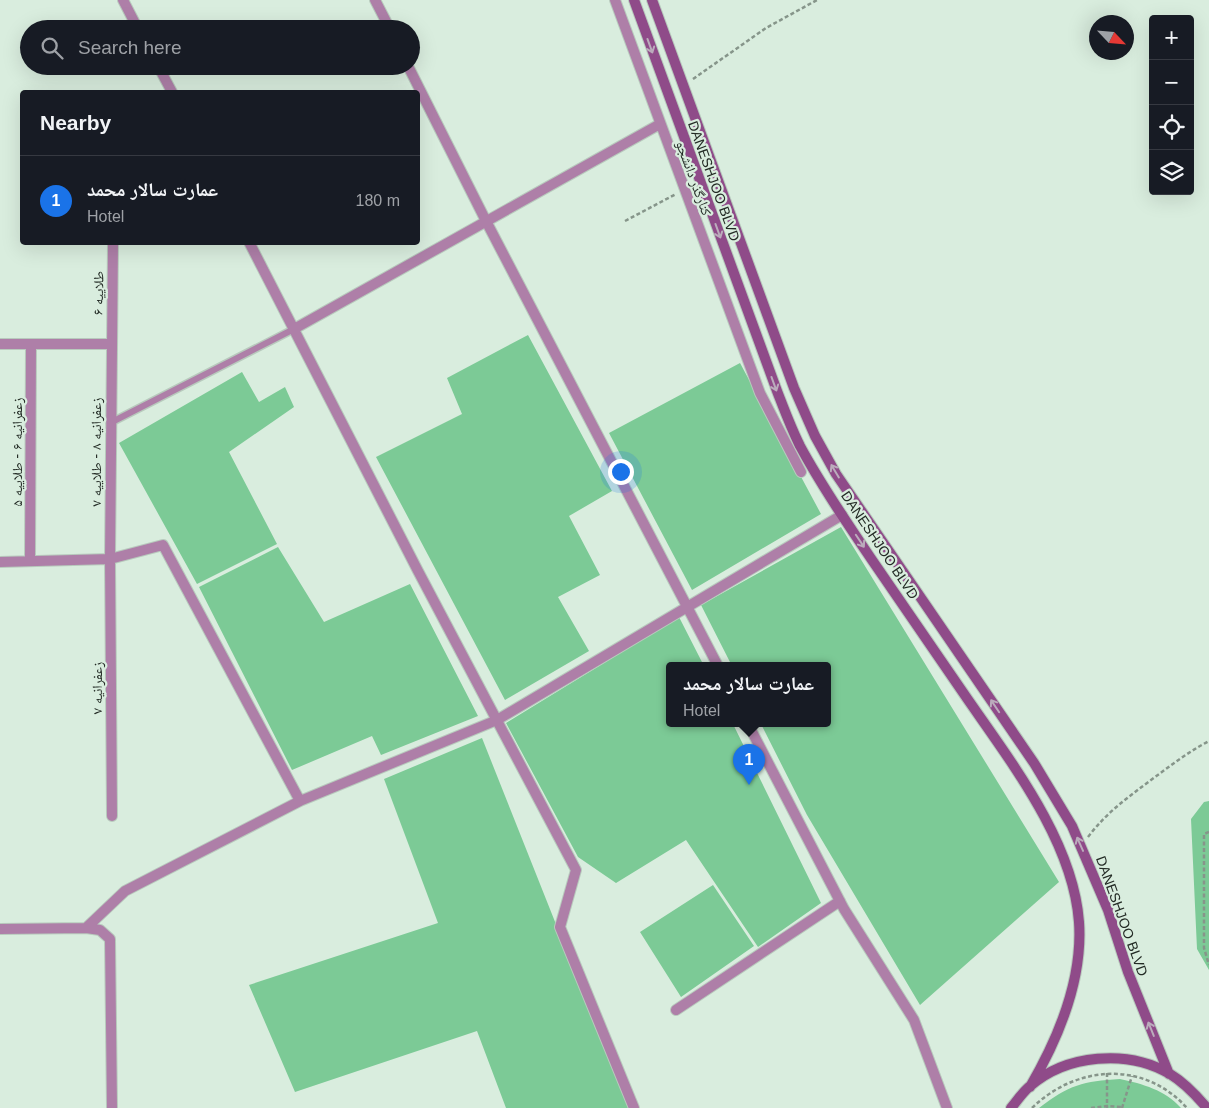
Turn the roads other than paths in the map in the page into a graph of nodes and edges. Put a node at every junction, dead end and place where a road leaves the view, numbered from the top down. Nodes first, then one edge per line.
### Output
1 (123, 0) edge
2 (375, 0) edge
3 (615, 0) edge
4 (634, 0) edge
5 (652, 0) edge
6 (133, 20) edge
7 (385, 20) edge
8 (163, 75) edge
9 (413, 75) edge
10 (171, 90) edge
11 (660, 124) junction
12 (486, 221) junction
13 (113, 245) edge
14 (251, 245) edge
15 (294, 329) junction
16 (0, 344) edge
17 (31, 344) junction
18 (110, 344) junction
19 (110, 422) junction
20 (801, 472) dead end
21 (842, 515) junction
22 (110, 560) junction
23 (30, 561) junction
24 (0, 562) edge
25 (688, 607) junction
26 (716, 662) edge
27 (497, 720) junction
28 (750, 727) edge
29 (300, 801) junction
30 (112, 816) dead end
31 (840, 901) junction
32 (0, 928) edge
33 (86, 928) junction
34 (676, 1010) dead end
35 (1169, 1074) junction
36 (1030, 1087) junction
37 (112, 1108) edge
38 (634, 1108) edge
39 (947, 1108) edge
40 (1011, 1108) edge
41 (1207, 1108) edge

1 - 6 street
2 - 7 street
3 - 11 street, کنارگذر دانشجو
4 -> 21 main road, DANESHJOO BLVD
35 -> 5 main road, DANESHJOO BLVD
8 - 10 street
9 - 12 street
11 - 12 street
11 - 20 street, کنارگذر دانشجو
12 - 15 street
12 - 25 street
13 - 18 street, طلاییه ۶
14 - 15 street
15 - 19 lane
15 - 27 street
16 - 17 street
17 - 18 street
17 - 23 street, زعفرانیه ۶ - طلاییه ۵
18 - 19 street, زعفرانیه ۸ - طلاییه ۷
19 - 22 street, زعفرانیه ۸ - طلاییه ۷
21 - 25 street
21 -> 36 main road, DANESHJOO BLVD
22 - 23 street
22 - 29 street
22 - 30 street, زعفرانیه ۷
23 - 24 street
25 - 26 street
25 - 27 street
27 - 29 street
27 - 38 street
28 - 31 street
29 - 33 street
31 - 34 street
31 - 39 street
32 - 33 street
33 - 37 street
35 - 36 main road
35 - 41 main road
36 - 40 main road

